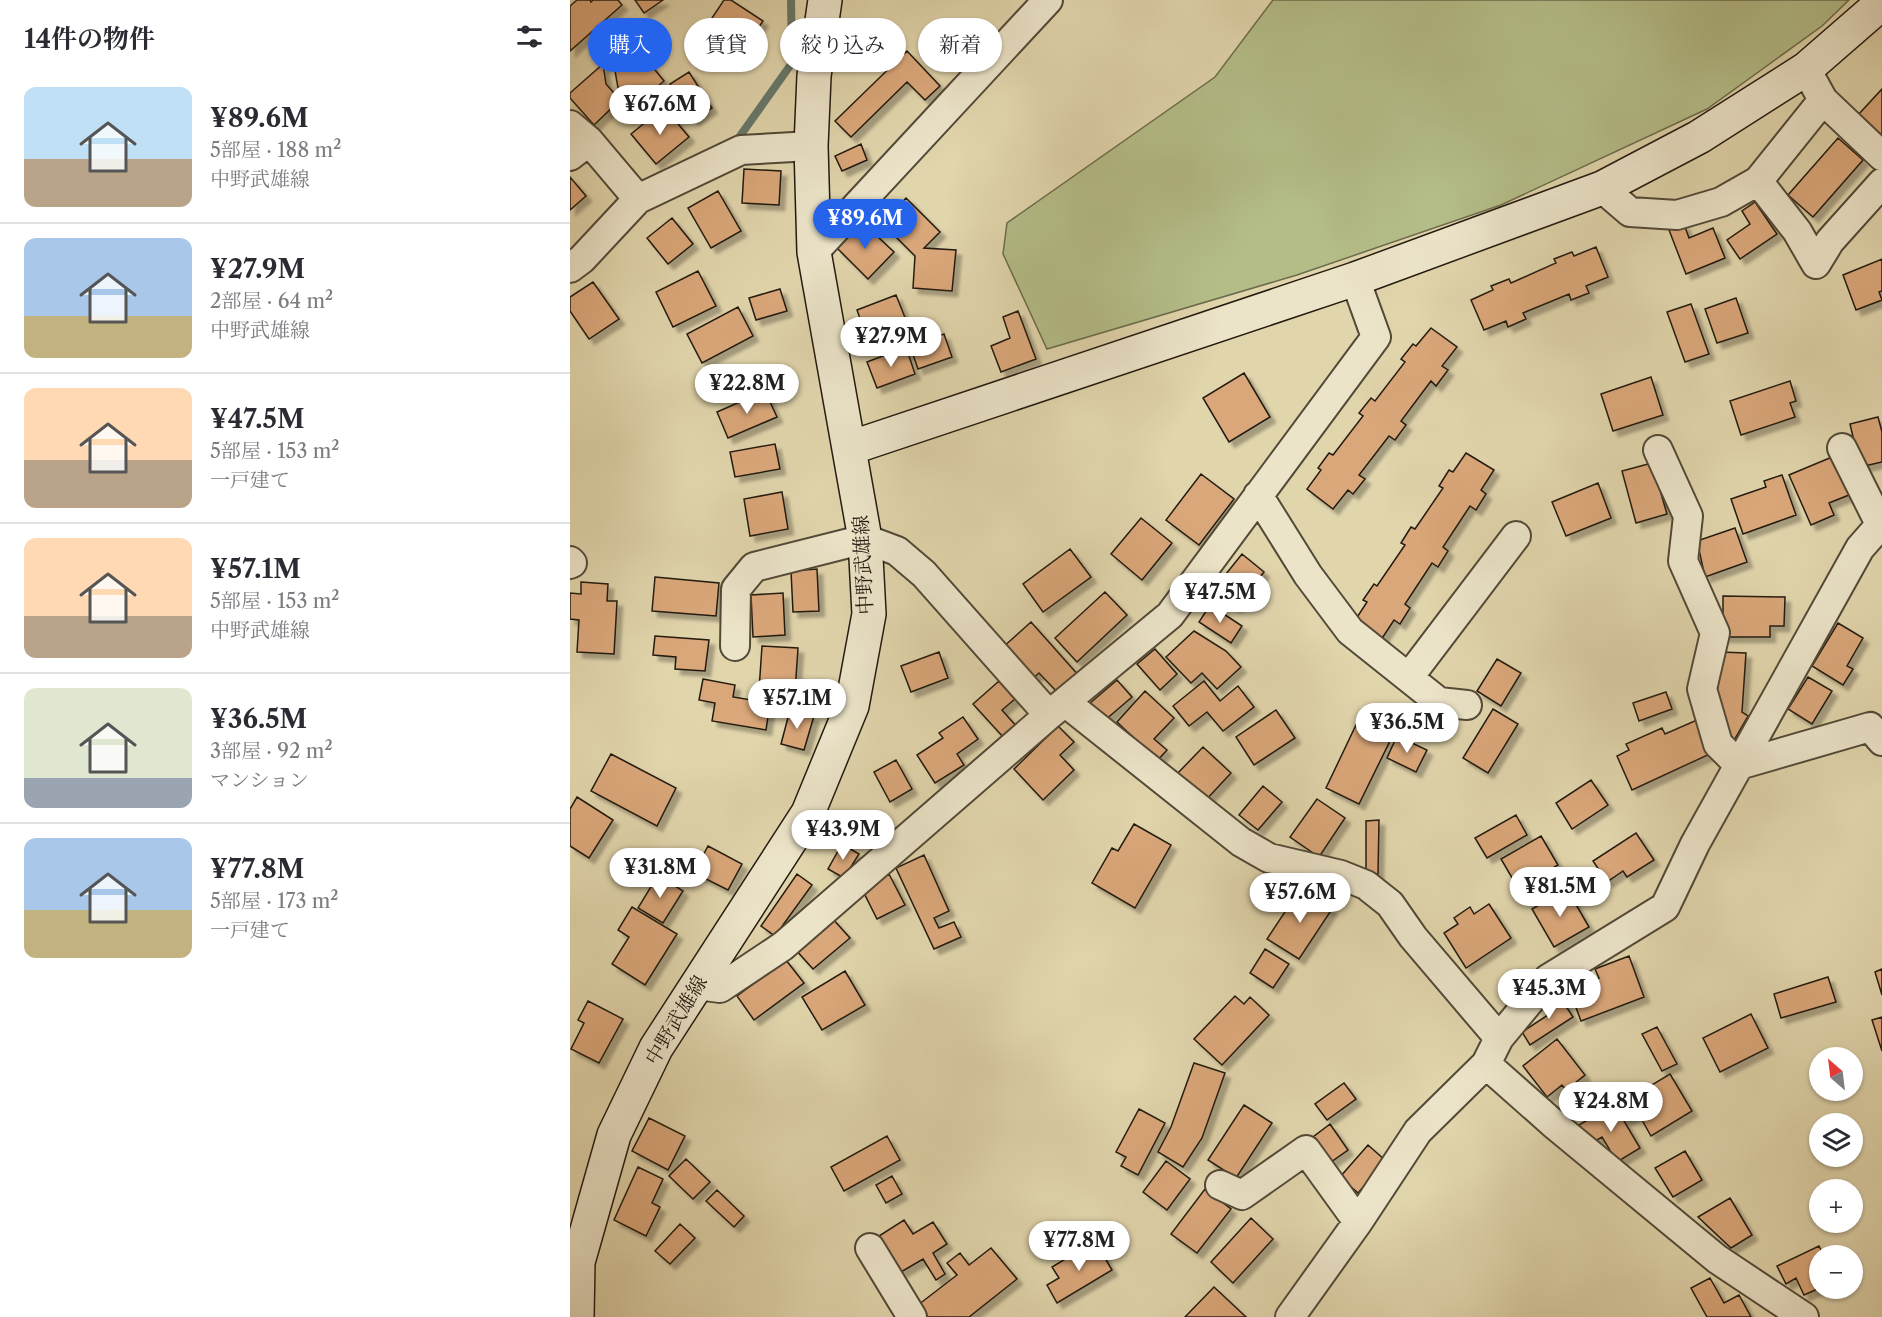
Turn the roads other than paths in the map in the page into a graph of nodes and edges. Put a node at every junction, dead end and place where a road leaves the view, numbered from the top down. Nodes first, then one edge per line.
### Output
1 (825, 0) edge
2 (1048, 0) edge
3 (1882, 3) edge
4 (1806, 69) junction
5 (1824, 100) junction
6 (576, 141) edge
7 (811, 146) junction
8 (1882, 156) edge
9 (1758, 181) junction
10 (1882, 183) edge
11 (1602, 188) junction
12 (638, 198) junction
13 (814, 252) junction
14 (570, 268) edge
15 (1355, 279) junction
16 (850, 448) junction
17 (1842, 448) dead end
18 (1658, 450) dead end
19 (1258, 495) junction
20 (1881, 524) edge
21 (1516, 536) dead end
22 (865, 539) junction
23 (735, 646) dead end
24 (1409, 677) junction
25 (1467, 705) dead end
26 (1057, 709) junction
27 (1882, 741) edge
28 (1739, 765) junction
29 (697, 985) junction
30 (1499, 1038) junction
31 (1486, 1064) junction
32 (1220, 1185) dead end
33 (1358, 1222) junction
34 (870, 1248) dead end
35 (574, 1259) edge
36 (577, 1317) edge
37 (912, 1317) edge
38 (1290, 1317) edge
39 (1804, 1317) edge

1 - 7 main road, 中野武雄線
2 - 13 street
3 - 4 main road
4 - 5 street
4 - 11 main road
5 - 8 street
5 - 9 street
6 - 12 street
7 - 12 street
7 - 13 main road, 中野武雄線
9 - 10 street
9 - 11 street
11 - 15 main road
12 - 14 street
13 - 16 main road, 中野武雄線
15 - 16 main road
15 - 19 street
16 - 22 main road, 中野武雄線
17 - 20 street
18 - 28 street
19 - 24 street
19 - 26 street
20 - 28 street
21 - 24 street
22 - 23 street
22 - 26 street
22 - 29 main road, 中野武雄線
24 - 25 street
26 - 29 street
26 - 30 street
27 - 28 street
28 - 30 street
29 - 35 main road, 中野武雄線
30 - 31 street
31 - 33 street
31 - 39 street
32 - 33 street
33 - 38 street
34 - 37 street
35 - 36 main road, 中野武雄線

